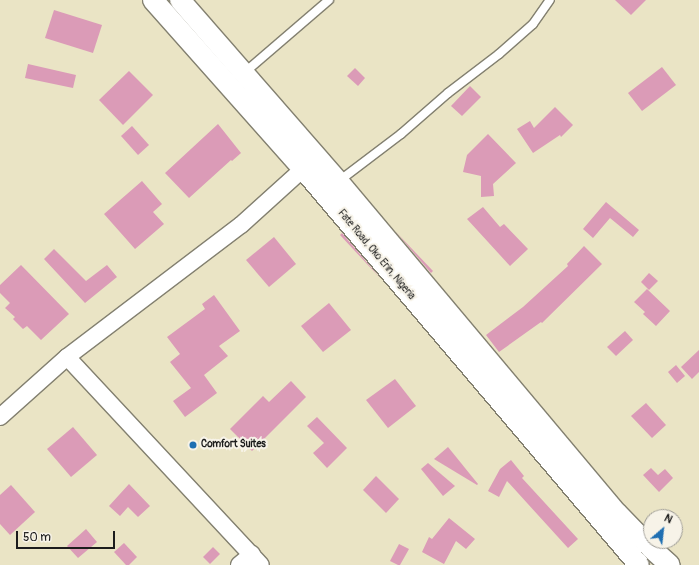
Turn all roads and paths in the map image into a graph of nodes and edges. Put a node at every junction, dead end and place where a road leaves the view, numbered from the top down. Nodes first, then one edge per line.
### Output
1 (153, 0) edge
2 (180, 0) edge
3 (329, 0) edge
4 (550, 0) edge
5 (244, 73) junction
6 (303, 169) junction
7 (339, 182) junction
8 (67, 357) junction
9 (0, 417) edge
10 (256, 559) edge
11 (239, 565) edge
12 (639, 565) edge
13 (670, 565) edge

1 - 6 street, Fate Road, Oko Erin, Nigeria
2 - 5 street, Fate Road, Oko Erin, Nigeria
3 - 5 lane
4 - 7 lane
5 - 7 street, Fate Road, Oko Erin, Nigeria
6 - 8 street
6 - 12 street, Fate Road, Oko Erin, Nigeria
7 - 13 street, Fate Road, Oko Erin, Nigeria
8 - 9 street
8 - 10 street
10 - 11 street

